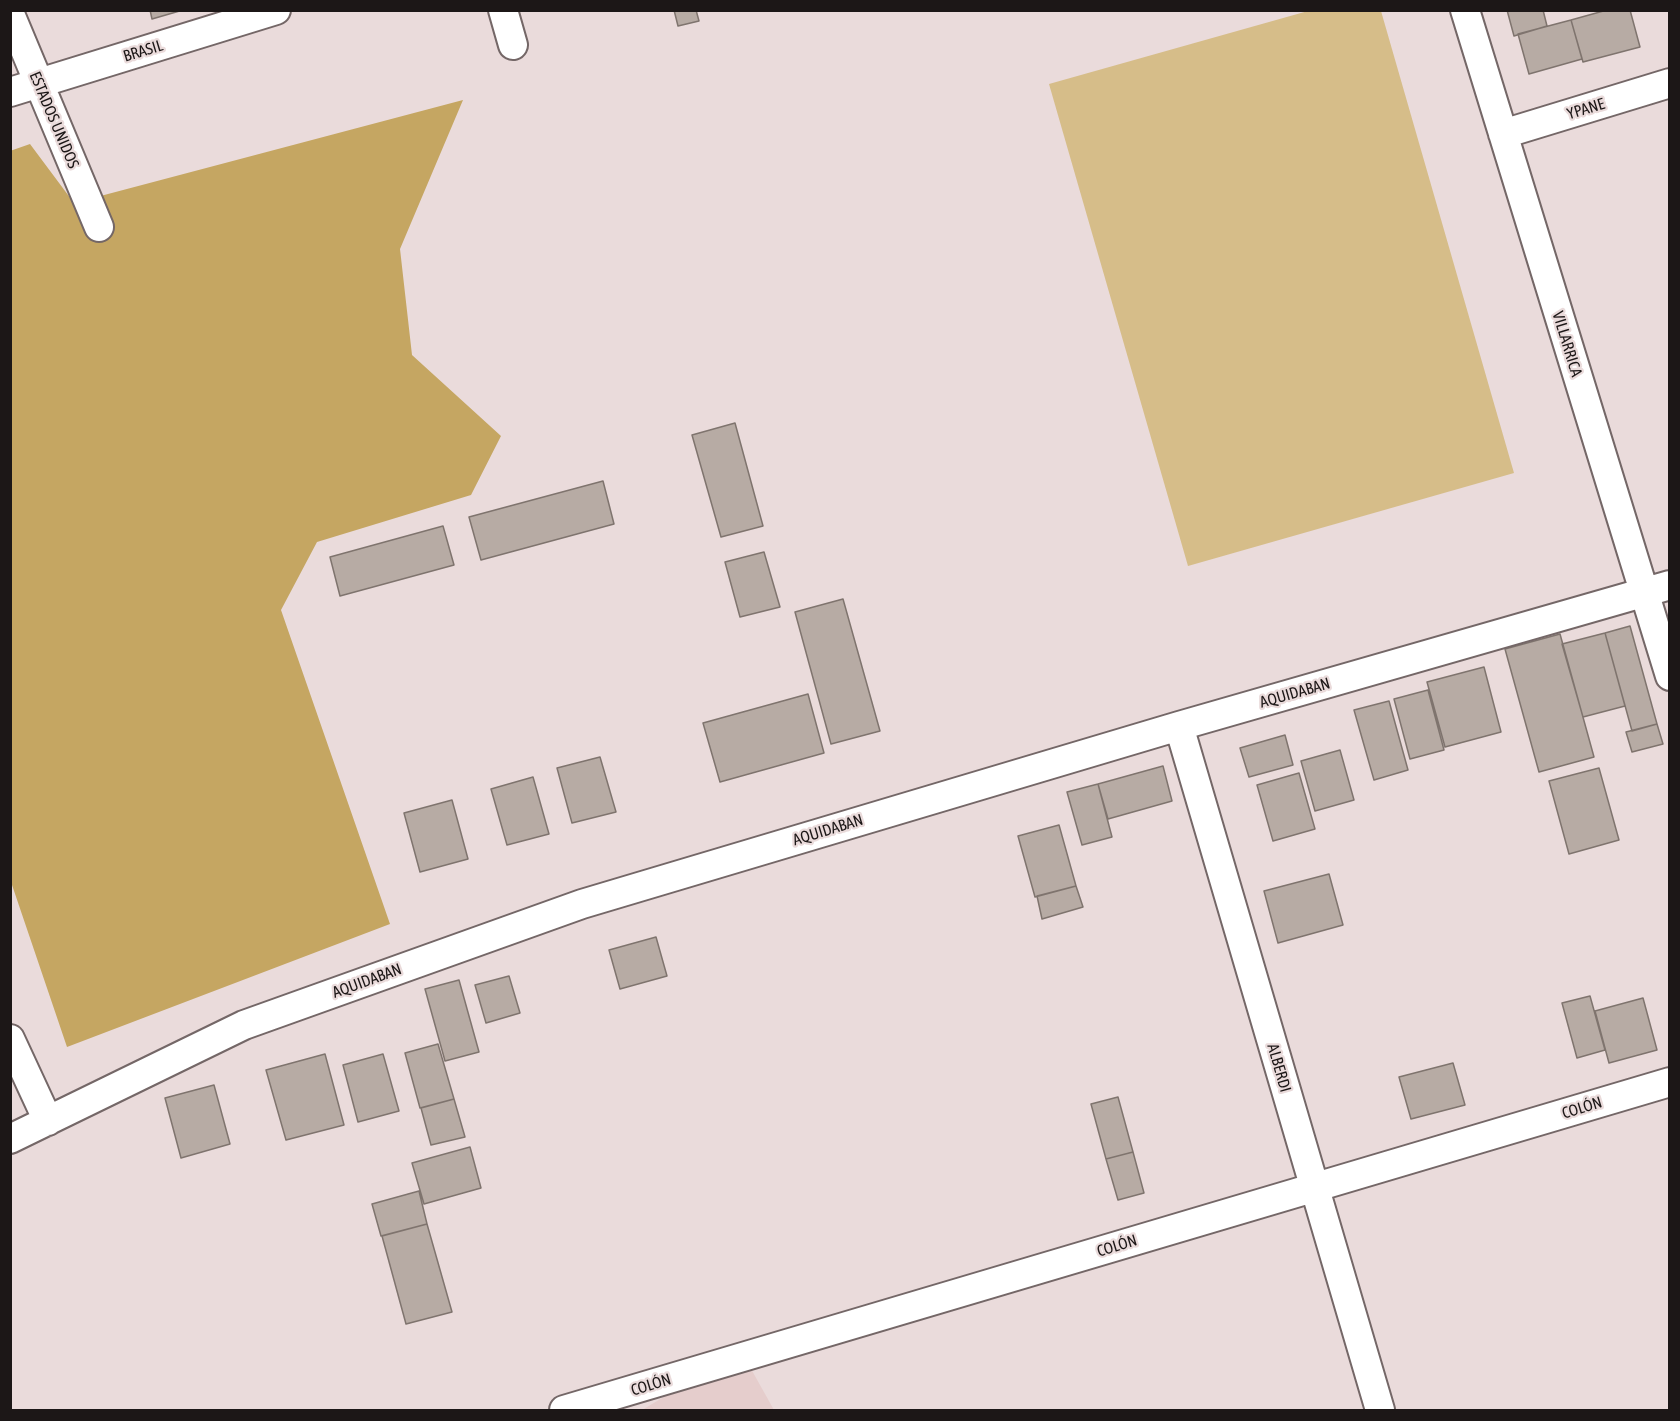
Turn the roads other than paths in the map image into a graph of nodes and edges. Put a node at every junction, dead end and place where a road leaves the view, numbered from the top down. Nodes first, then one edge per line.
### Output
1 (276, 10) edge
2 (503, 10) edge
3 (1465, 10) edge
4 (10, 14) edge
5 (513, 45) dead end
6 (38, 83) junction
7 (1670, 83) edge
8 (10, 92) edge
9 (1503, 134) junction
10 (99, 226) dead end
11 (1657, 589) edge
12 (1670, 676) edge
13 (1179, 726) junction
14 (10, 1039) edge
15 (1670, 1082) edge
16 (48, 1121) junction
17 (10, 1139) edge
18 (1314, 1188) junction
19 (564, 1410) edge
20 (1380, 1410) edge

1 - 6 street, BRASIL
2 - 5 street
3 - 9 street, VILLARRICA
4 - 6 street, ESTADOS UNIDOS
6 - 8 street, BRASIL
6 - 10 street, ESTADOS UNIDOS
7 - 9 street, YPANE
9 - 11 street, VILLARRICA
11 - 12 street, VILLARRICA
11 - 13 street, AQUIDABAN
13 - 16 street, AQUIDABAN
13 - 18 street, ALBERDI
14 - 16 street
15 - 18 street, COLÓN
16 - 17 street, AQUIDABAN
18 - 19 street, COLÓN
18 - 20 street, ALBERDI

